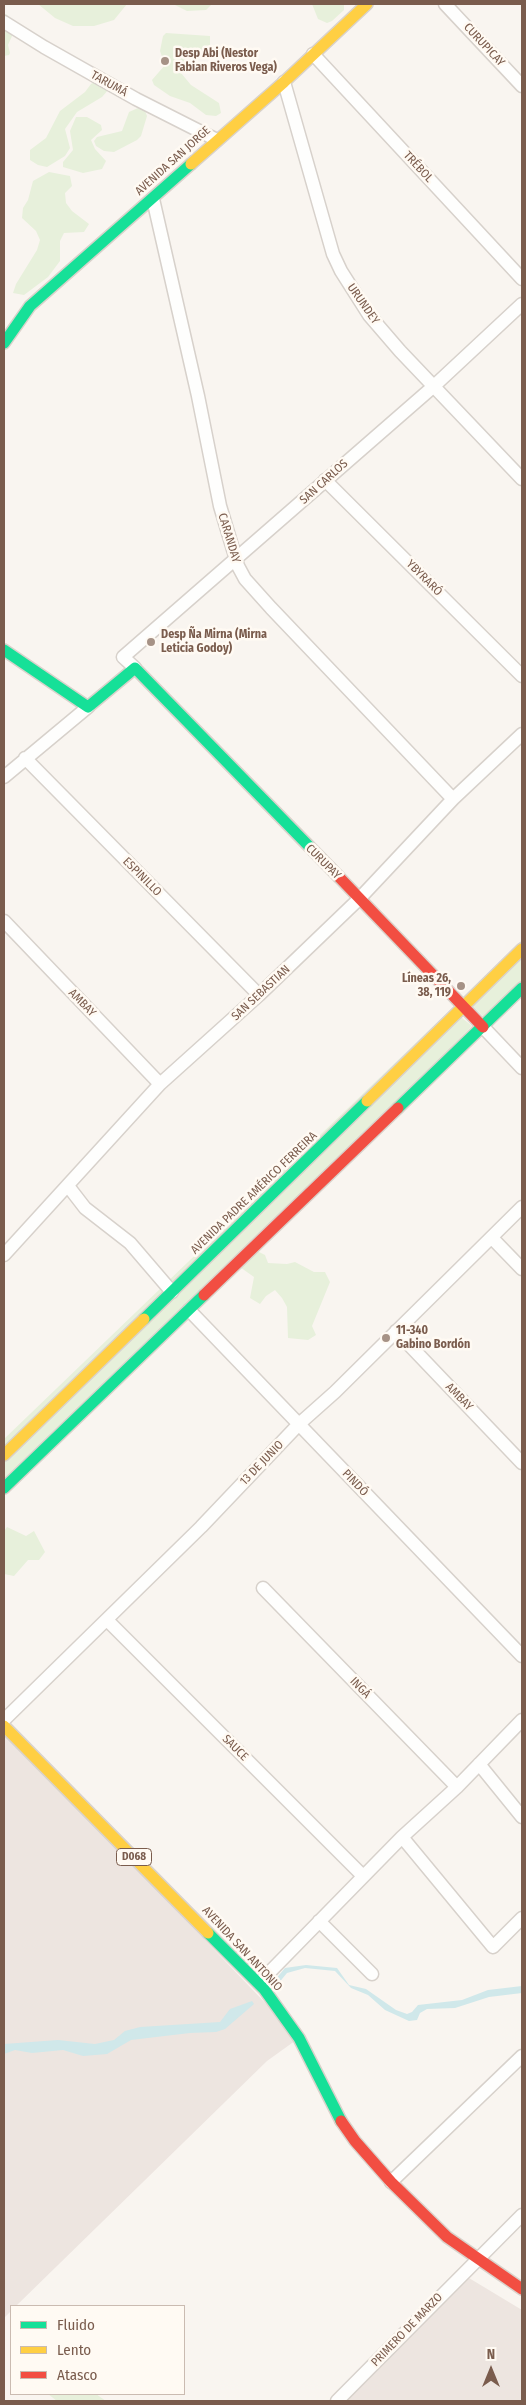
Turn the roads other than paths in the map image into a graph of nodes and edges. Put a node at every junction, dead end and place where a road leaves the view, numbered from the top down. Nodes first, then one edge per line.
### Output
1 (367, 4) edge
2 (445, 4) edge
3 (4, 22) edge
4 (313, 54) junction
5 (284, 82) junction
6 (522, 86) edge
7 (217, 140) junction
8 (153, 199) junction
9 (522, 279) edge
10 (522, 304) edge
11 (4, 343) edge
12 (434, 386) junction
13 (522, 479) edge
14 (326, 480) junction
15 (236, 560) junction
16 (4, 650) edge
17 (123, 657) joint
18 (134, 668) junction
19 (522, 676) edge
20 (88, 707) junction
21 (522, 734) edge
22 (25, 758) junction
23 (4, 777) edge
24 (453, 799) junction
25 (360, 898) junction
26 (4, 922) edge
27 (522, 950) edge
28 (522, 988) edge
29 (260, 995) junction
30 (463, 1007) junction
31 (483, 1027) junction
32 (522, 1068) edge
33 (160, 1084) junction
34 (68, 1186) junction
35 (522, 1207) edge
36 (492, 1238) junction
37 (4, 1255) edge
38 (522, 1269) edge
39 (172, 1292) junction
40 (189, 1310) junction
41 (396, 1331) junction
42 (299, 1424) junction
43 (4, 1455) edge
44 (522, 1463) edge
45 (4, 1488) edge
46 (263, 1588) dead end
47 (107, 1620) junction
48 (522, 1656) edge
49 (4, 1720) edge
50 (522, 1720) edge
51 (4, 1726) edge
52 (479, 1764) junction
53 (457, 1787) junction
54 (522, 1817) edge
55 (402, 1837) junction
56 (363, 1876) junction
57 (522, 1918) edge
58 (319, 1921) junction
59 (372, 1974) dead end
60 (261, 1986) junction
61 (522, 2056) edge
62 (391, 2182) junction
63 (522, 2215) edge
64 (476, 2259) junction
65 (522, 2289) edge
66 (338, 2401) edge

1 - 4 street, AVENIDA SAN JORGE
2 - 6 street, CURUPICAY
3 - 7 street, TARUMÁ
4 - 5 street, AVENIDA SAN JORGE
4 - 9 street, TRÉBOL
5 - 7 street, AVENIDA SAN JORGE
5 - 12 street, URUNDEY
7 - 8 street, AVENIDA SAN JORGE
8 - 11 street, AVENIDA SAN JORGE
8 - 15 street, CARANDAY
10 - 12 street, SAN CARLOS
12 - 13 street, URUNDEY
12 - 14 street, SAN CARLOS
14 - 15 street, SAN CARLOS
14 - 19 street, YBYRARÓ
15 - 17 street, SAN CARLOS
15 - 24 street, CARANDAY
16 - 20 street
17 - 18 street, CURUPAY
18 - 20 street
18 - 25 street, CURUPAY
20 - 22 street
21 - 24 street, SAN SEBASTIAN
22 - 23 street
22 - 29 street, ESPINILLO
24 - 25 street, SAN SEBASTIAN
25 - 29 street, SAN SEBASTIAN
25 - 30 street, CURUPAY
26 - 33 street, AMBAY
27 - 30 street, AVENIDA PADRE AMÉRICO FERREIRA
28 - 31 street
29 - 33 street, SAN SEBASTIAN
30 - 31 street, CURUPAY
30 - 39 street, AVENIDA PADRE AMÉRICO FERREIRA
31 - 32 street, CURUPAY
31 - 40 street
33 - 34 street, SAN SEBASTIAN
34 - 37 street, SAN SEBASTIAN
34 - 39 street
35 - 36 street, 13 DE JUNIO
36 - 38 street
36 - 41 street, 13 DE JUNIO
39 - 43 street, AVENIDA PADRE AMÉRICO FERREIRA
40 - 42 street, PINDÓ
40 - 45 street
41 - 42 street, 13 DE JUNIO
41 - 44 street, AMBAY
42 - 47 street, 13 DE JUNIO
42 - 48 street, PINDÓ
46 - 53 street, INGÁ
47 - 49 street, 13 DE JUNIO
47 - 56 street, SAUCE
50 - 52 street
51 - 60 street, AVENIDA SAN ANTONIO / D068
52 - 53 street
52 - 54 street
53 - 55 street
55 - 56 street
55 - 57 street
56 - 58 street
58 - 59 street
58 - 60 street
60 - 62 street, AVENIDA SAN ANTONIO / D068
61 - 62 street
62 - 64 street, AVENIDA SAN ANTONIO / D068
63 - 64 street, PRIMERO DE MARZO
64 - 65 street, AVENIDA SAN ANTONIO / D068
64 - 66 street, PRIMERO DE MARZO

